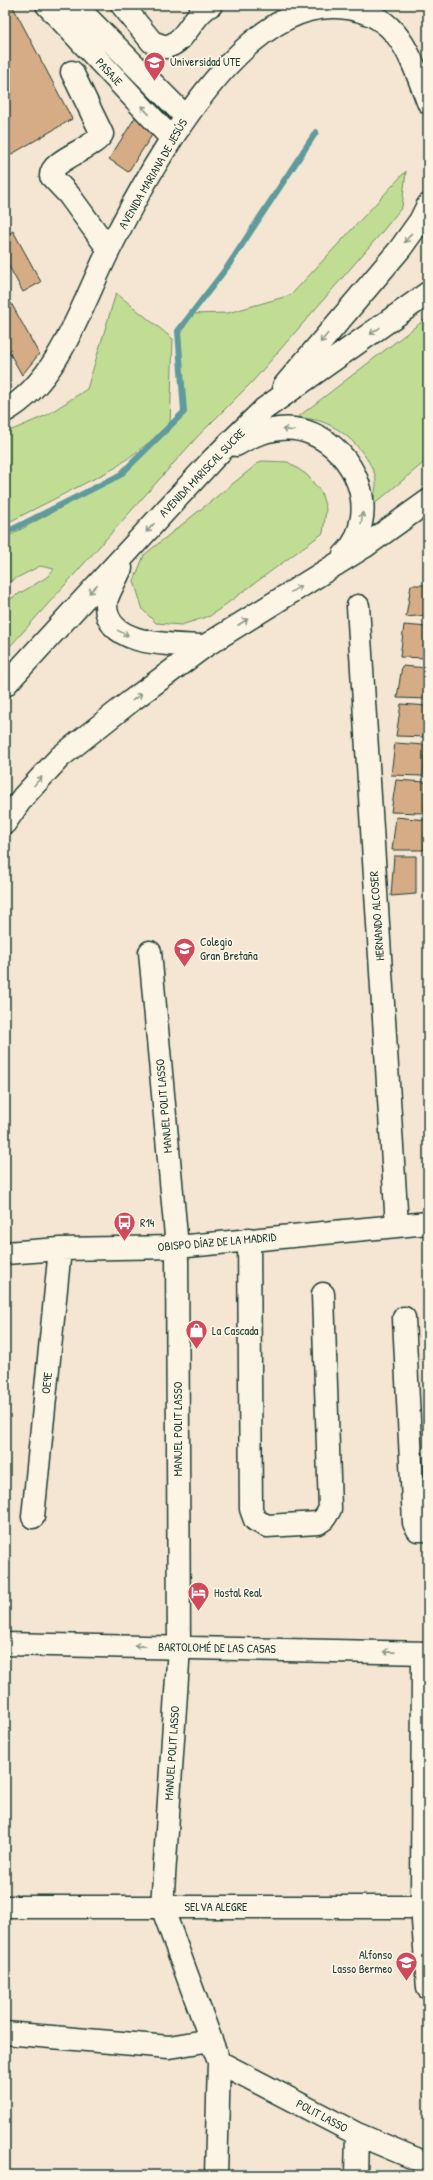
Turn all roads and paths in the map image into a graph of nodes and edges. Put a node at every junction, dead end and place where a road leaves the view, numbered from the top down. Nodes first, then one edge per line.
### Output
1 (47, 5) edge
2 (75, 5) edge
3 (122, 5) edge
4 (211, 5) edge
5 (306, 8) edge
6 (276, 14) edge
7 (72, 72) dead end
8 (428, 102) edge
9 (186, 117) junction
10 (171, 138) junction
11 (428, 205) edge
12 (109, 250) junction
13 (428, 293) edge
14 (264, 409) junction
15 (5, 411) edge
16 (214, 458) junction
17 (428, 500) edge
18 (129, 550) junction
19 (325, 571) junction
20 (358, 606) dead end
21 (205, 646) junction
22 (5, 685) edge
23 (14, 801) edge
24 (5, 823) edge
25 (150, 952) dead end
26 (428, 1223) edge
27 (397, 1226) junction
28 (248, 1239) junction
29 (177, 1247) junction
30 (60, 1249) junction
31 (5, 1253) edge
32 (323, 1294) dead end
33 (404, 1318) dead end
34 (33, 1517) dead end
35 (428, 1530) edge
36 (5, 1644) edge
37 (179, 1647) junction
38 (426, 1653) edge
39 (5, 1907) edge
40 (162, 1907) junction
41 (425, 1907) edge
42 (428, 1988) edge
43 (5, 2033) edge
44 (211, 2040) junction
45 (219, 2062) junction
46 (357, 2134) junction
47 (428, 2164) edge
48 (216, 2175) edge
49 (356, 2175) edge

10 -> 1 street, PASAJE
2 - 9 street
3 - 4 street
5 - 6 street, AVENIDA MARIANA DE JESÚS
5 - 8 street, AVENIDA MARIANA DE JESÚS
6 - 9 street, AVENIDA MARIANA DE JESÚS
7 - 12 street
9 - 10 street, AVENIDA MARIANA DE JESÚS
10 - 12 street, AVENIDA MARIANA DE JESÚS
11 -> 14 street
12 - 15 street, AVENIDA MARIANA DE JESÚS
13 -> 14 street, AVENIDA MARISCAL SUCRE
14 - 16 street, AVENIDA MARISCAL SUCRE
16 -> 18 street, AVENIDA MARISCAL SUCRE
19 -> 16 street
17 - 19 street
18 -> 21 street
18 -> 22 street, AVENIDA MARISCAL SUCRE
21 -> 19 street
20 - 27 street, HERNANDO ALCOSER
23 -> 21 street
23 - 24 street
25 - 29 street, MANUEL POLIT LASSO
26 - 27 street, OBISPO DÍAZ DE LA MADRID
27 - 28 street, OBISPO DÍAZ DE LA MADRID
28 - 29 street, OBISPO DÍAZ DE LA MADRID
28 - 32 street
29 - 30 street, OBISPO DÍAZ DE LA MADRID
29 - 37 street, MANUEL POLIT LASSO
30 - 31 street, OBISPO DÍAZ DE LA MADRID
30 - 34 street, OE9E
33 - 35 street
37 -> 36 street, BARTOLOMÉ DE LAS CASAS
38 -> 37 street, BARTOLOMÉ DE LAS CASAS
37 - 40 street, MANUEL POLIT LASSO
38 - 41 street
39 - 40 street, SELVA ALEGRE
40 - 41 street, SELVA ALEGRE
40 - 44 street
41 - 42 street
43 - 44 street
44 - 45 street
45 - 46 street, POLIT LASSO
45 - 48 street
46 - 47 street, POLIT LASSO
46 - 49 street

